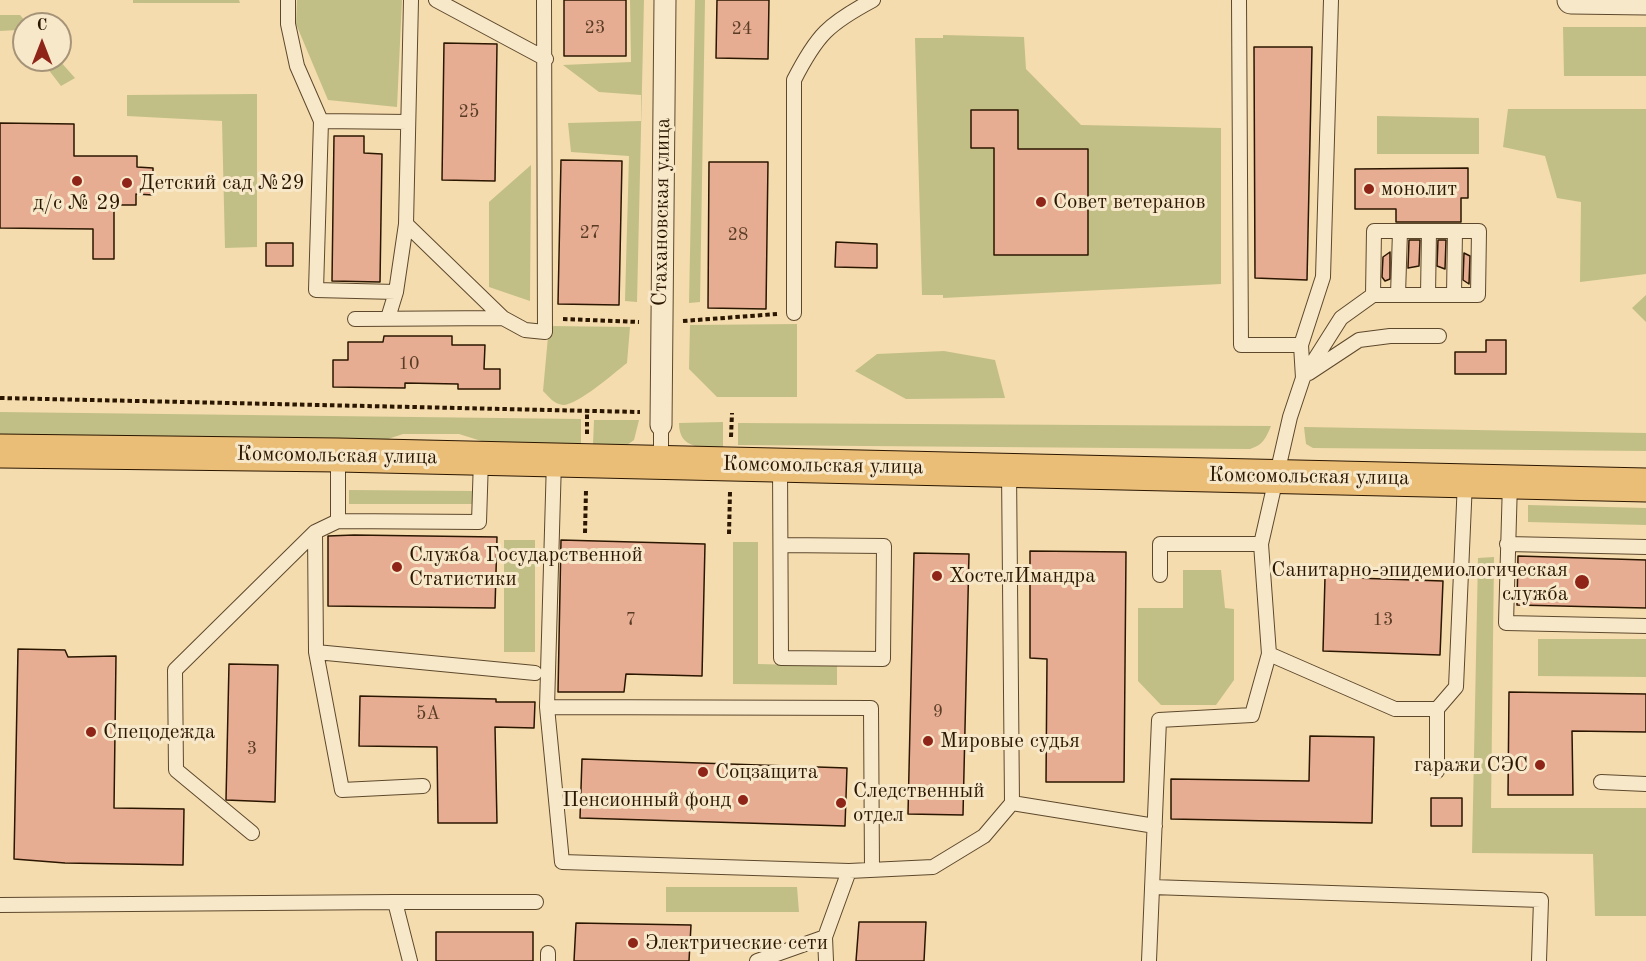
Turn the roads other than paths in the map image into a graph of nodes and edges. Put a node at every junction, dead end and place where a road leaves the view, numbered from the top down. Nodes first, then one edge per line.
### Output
1 (288, 0) edge
2 (411, 0) edge
3 (436, 0) edge
4 (544, 0) edge
5 (665, 0) edge
6 (873, 0) edge
7 (1239, 0) edge
8 (1331, 0) edge
9 (1571, 0) edge
10 (1646, 1) edge
11 (546, 59) junction
12 (321, 121) junction
13 (408, 122) junction
14 (405, 224) junction
15 (1400, 231) junction
16 (1429, 231) junction
17 (1455, 231) junction
18 (396, 292) junction
19 (1373, 295) junction
20 (1398, 295) junction
21 (1428, 295) junction
22 (1454, 295) junction
23 (794, 313) dead end
24 (388, 318) junction
25 (503, 318) junction
26 (355, 319) dead end
27 (1439, 336) dead end
28 (1300, 345) junction
29 (1303, 378) junction
30 (661, 418) joint
31 (0, 452) edge
32 (339, 455) junction
33 (481, 459) junction
34 (554, 460) junction
35 (661, 462) junction
36 (780, 465) junction
37 (1009, 470) junction
38 (1276, 476) junction
39 (1465, 481) junction
40 (1510, 482) junction
41 (1646, 485) edge
42 (338, 521) junction
43 (315, 532) junction
44 (1262, 544) junction
45 (1507, 544) junction
46 (781, 545) junction
47 (1646, 547) edge
48 (1161, 575) dead end
49 (1646, 626) edge
50 (316, 652) junction
51 (1269, 654) junction
52 (535, 673) dead end
53 (547, 707) junction
54 (1437, 709) junction
55 (1437, 771) dead end
56 (1601, 782) dead end
57 (1646, 784) edge
58 (423, 786) dead end
59 (1012, 802) junction
60 (1155, 826) junction
61 (252, 833) dead end
62 (872, 870) junction
63 (849, 871) junction
64 (1152, 887) junction
65 (395, 902) junction
66 (536, 902) dead end
67 (0, 906) edge
68 (825, 937) junction
69 (410, 961) edge
70 (757, 961) edge
71 (826, 961) edge
72 (1149, 961) edge
73 (1539, 961) edge

1 - 12 lane
2 - 13 lane
3 - 11 lane
4 - 11 lane
5 - 30 street, Стахановская улица
6 - 23 lane
7 - 28 lane
8 - 28 lane
9 - 10 street
11 - 25 lane
12 - 13 lane
12 - 18 lane
13 - 14 lane
14 - 18 lane
14 - 25 lane
15 - 16 lane
15 - 19 lane
15 - 20 lane
16 - 17 lane
16 - 21 lane
17 - 22 lane
17 - 22 lane
18 - 24 lane
19 - 20 lane
19 - 29 lane
20 - 21 lane
21 - 22 lane
24 - 25 lane
24 - 26 lane
27 - 29 lane
28 - 29 lane
29 - 38 lane
30 - 35 lane
31 - 32 main road, Комсомольская улица
32 - 33 main road, Комсомольская улица
32 - 42 lane
33 - 34 main road, Комсомольская улица
33 - 42 lane
34 - 35 main road, Комсомольская улица
34 - 53 lane
35 - 36 main road, Комсомольская улица
36 - 37 main road, Комсомольская улица
36 - 46 lane
37 - 38 main road, Комсомольская улица
37 - 59 lane
38 - 39 main road, Комсомольская улица
38 - 44 lane
39 - 40 main road, Комсомольская улица
39 - 54 lane
40 - 41 main road, Комсомольская улица
40 - 45 lane
42 - 43 lane
43 - 50 lane
43 - 61 lane
44 - 48 lane
44 - 51 lane
45 - 47 lane
45 - 49 lane
46 - 46 lane
50 - 52 lane
50 - 58 lane
51 - 54 lane
51 - 60 lane
53 - 62 lane
53 - 63 lane
54 - 55 lane
56 - 57 lane
59 - 60 lane
59 - 62 lane
60 - 64 lane
62 - 63 lane
63 - 68 lane
64 - 72 lane
64 - 73 lane
65 - 66 lane
65 - 67 lane
65 - 69 lane
68 - 70 lane
68 - 71 lane

